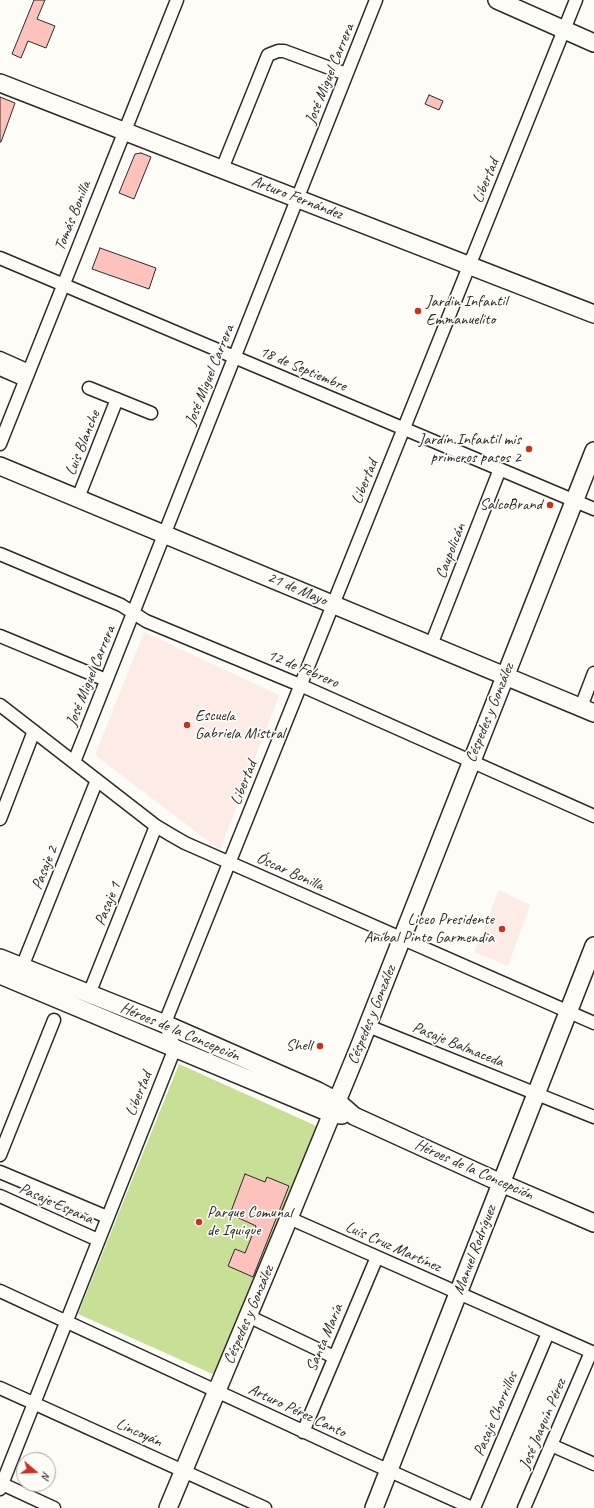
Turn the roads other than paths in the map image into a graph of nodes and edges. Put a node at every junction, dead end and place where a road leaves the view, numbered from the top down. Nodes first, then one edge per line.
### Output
1 (177, 0) edge
2 (376, 0) edge
3 (497, 0) edge
4 (576, 0) edge
5 (564, 30) junction
6 (594, 43) edge
7 (346, 74) junction
8 (0, 83) edge
9 (124, 131) junction
10 (222, 169) junction
11 (298, 199) junction
12 (0, 258) edge
13 (469, 265) junction
14 (63, 284) junction
15 (594, 314) edge
16 (235, 357) junction
17 (0, 358) edge
18 (0, 369) edge
19 (27, 375) junction
20 (89, 388) dead end
21 (117, 399) junction
22 (151, 413) dead end
23 (404, 429) junction
24 (0, 444) edge
25 (594, 451) edge
26 (0, 466) edge
27 (500, 469) junction
28 (78, 498) junction
29 (574, 501) junction
30 (594, 509) edge
31 (164, 534) junction
32 (0, 554) edge
33 (333, 604) junction
34 (133, 613) junction
35 (0, 636) edge
36 (431, 645) junction
37 (594, 673) edge
38 (506, 676) junction
39 (106, 680) junction
40 (300, 685) junction
41 (0, 704) edge
42 (587, 710) edge
43 (34, 731) junction
44 (472, 761) junction
45 (74, 762) junction
46 (97, 780) junction
47 (594, 816) edge
48 (0, 819) edge
49 (156, 826) junction
50 (229, 862) junction
51 (402, 939) junction
52 (594, 946) edge
53 (0, 958) edge
54 (22, 967) junction
55 (0, 974) edge
56 (89, 994) junction
57 (568, 1012) junction
58 (54, 1020) dead end
59 (594, 1023) edge
60 (165, 1024) junction
61 (368, 1026) junction
62 (175, 1048) junction
63 (536, 1094) junction
64 (334, 1108) junction
65 (594, 1117) edge
66 (5, 1126) edge
67 (0, 1155) edge
68 (0, 1172) edge
69 (501, 1183) junction
70 (0, 1196) edge
71 (108, 1218) junction
72 (289, 1218) junction
73 (594, 1222) edge
74 (98, 1240) junction
75 (377, 1257) junction
76 (0, 1291) edge
77 (458, 1293) junction
78 (248, 1316) junction
79 (66, 1322) junction
80 (548, 1333) junction
81 (593, 1352) edge
82 (334, 1357) junction
83 (0, 1388) edge
84 (216, 1391) junction
85 (34, 1403) junction
86 (303, 1432) junction
87 (551, 1445) junction
88 (594, 1464) edge
89 (183, 1470) junction
90 (388, 1471) junction
91 (1, 1485) edge
92 (54, 1508) edge
93 (168, 1508) edge
94 (265, 1508) edge
95 (374, 1508) edge
96 (473, 1508) edge
97 (524, 1508) edge

1 - 9 street, Tomás Bonilla
2 - 7 street, José Miguel Carrera
3 - 5 street
4 - 5 street, Libertad
5 - 6 street
5 - 13 street, Libertad
7 - 10 street
7 - 11 street, José Miguel Carrera
8 - 9 street, Arturo Fernández
9 - 10 street, Arturo Fernández
9 - 14 street, Tomás Bonilla
10 - 11 street, Arturo Fernández
11 - 13 street, Arturo Fernández
11 - 16 street, José Miguel Carrera
12 - 14 street, 18 de Septiembre
13 - 15 street, Arturo Fernández
13 - 23 street, Libertad
14 - 16 street, 18 de Septiembre
14 - 19 street, Tomás Bonilla
16 - 23 street, 18 de Septiembre
16 - 31 street, José Miguel Carrera
17 - 19 street
18 - 19 street
19 - 24 street, Tomás Bonilla
20 - 21 street, Luis Blanche
21 - 22 street, Luis Blanche
21 - 28 street, Luis Blanche
23 - 27 street, 18 de Septiembre
23 - 33 street, Libertad
25 - 29 street, Céspedes y González
26 - 28 street, 21 de Mayo
27 - 29 street, 18 de Septiembre
27 - 36 street, Caupolicán
28 - 31 street, 21 de Mayo
29 - 30 street, 18 de Septiembre
29 - 38 street, Céspedes y González
31 - 33 street, 21 de Mayo
31 - 34 street, José Miguel Carrera
32 - 34 street, 12 de Febrero
33 - 36 street, 21 de Mayo
33 - 40 street, Libertad
34 - 39 street, José Miguel Carrera
34 - 40 street, 12 de Febrero
35 - 39 street
36 - 38 street, 21 de Mayo
37 - 42 street
38 - 42 street, 21 de Mayo
38 - 44 street, Céspedes y González
39 - 45 street, José Miguel Carrera
40 - 44 street, 12 de Febrero
40 - 50 street, Libertad
41 - 43 street, Óscar Bonilla
43 - 45 street, Óscar Bonilla
43 - 48 street
44 - 47 street, 12 de Febrero
44 - 51 street, Céspedes y González
45 - 46 street, Óscar Bonilla
46 - 49 street, Óscar Bonilla
46 - 54 street, Pasaje 2
49 - 50 street, Óscar Bonilla
49 - 56 street, Pasaje 1
50 - 51 street, Óscar Bonilla
50 - 60 street, Libertad
51 - 57 street, Óscar Bonilla
51 - 61 street, Céspedes y González
52 - 57 street, Manuel Rodríguez
53 - 54 street, Héroes de la Concepción
54 - 56 street, Héroes de la Concepción
55 - 62 street, Héroes de la Concepción
56 - 60 street, Héroes de la Concepción
57 - 59 street, Óscar Bonilla
57 - 63 street, Manuel Rodríguez
58 - 66 street
60 - 62 street
60 - 64 street, Héroes de la Concepción
61 - 63 street, Pasaje Balmaceda
61 - 64 street, Céspedes y González
62 - 64 street, Héroes de la Concepción
62 - 71 street, Libertad
63 - 65 street, Pasaje Balmaceda
63 - 69 street, Manuel Rodríguez
64 - 69 street, Héroes de la Concepción
64 - 72 street, Céspedes y González
66 - 67 street
68 - 71 street
69 - 73 street, Héroes de la Concepción
69 - 77 street, Manuel Rodríguez
70 - 74 street, Pasaje España
71 - 74 street, Libertad
72 - 75 street, Luis Cruz Martínez
72 - 78 street, Céspedes y González
74 - 79 street, Libertad
75 - 77 street, Luis Cruz Martínez
75 - 82 street, Santa María
76 - 79 street, Arturo Pérez Canto
77 - 80 street, Luis Cruz Martínez
77 - 90 street, Manuel Rodríguez
78 - 82 street
78 - 84 street, Céspedes y González
79 - 84 street, Arturo Pérez Canto
79 - 85 street, Libertad
80 - 81 street, Luis Cruz Martínez
80 - 96 street, Pasaje Chorrillos
81 - 87 street, José Joaquín Pérez
82 - 86 street, Santa María
83 - 85 street, Lincoyán
84 - 86 street, Arturo Pérez Canto
84 - 89 street, Céspedes y González
85 - 89 street, Lincoyán
85 - 91 street, Libertad
86 - 90 street, Arturo Pérez Canto
87 - 88 street
87 - 97 street, José Joaquín Pérez
89 - 93 street, Céspedes y González
89 - 94 street, Lincoyán
90 - 95 street, Manuel Rodríguez
90 - 96 street, Arturo Pérez Canto
91 - 92 street

